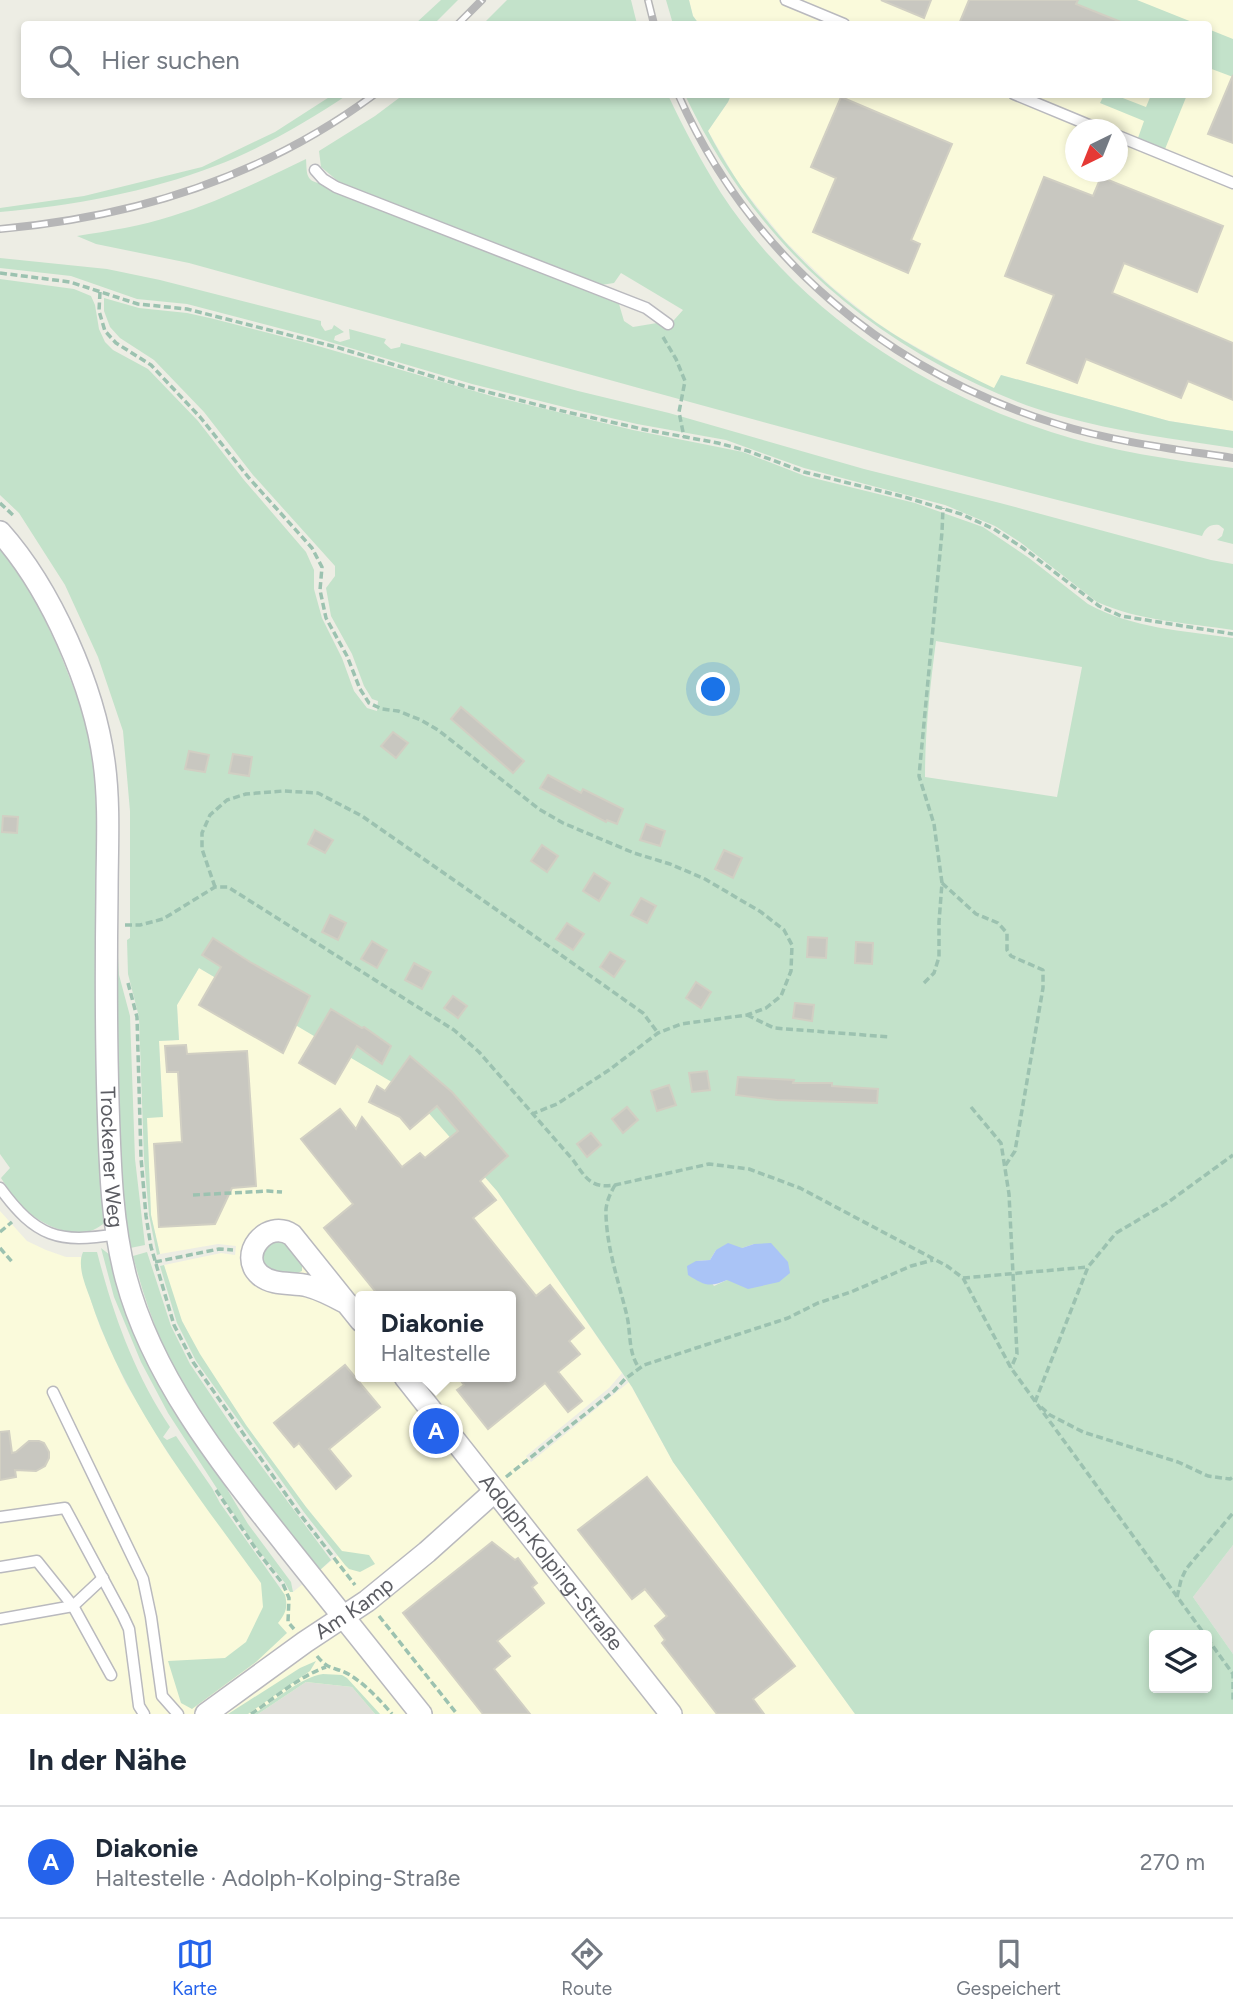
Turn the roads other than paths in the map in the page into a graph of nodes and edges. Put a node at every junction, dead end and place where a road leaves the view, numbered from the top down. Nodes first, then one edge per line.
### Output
1 (786, 0) edge
2 (837, 21) edge
3 (1024, 98) edge
4 (1074, 119) edge
5 (1128, 140) edge
6 (315, 170) dead end
7 (1233, 183) edge
8 (668, 324) dead end
9 (0, 532) edge
10 (0, 1188) edge
11 (117, 1234) junction
12 (354, 1312) edge
13 (409, 1382) edge
14 (53, 1392) dead end
15 (495, 1492) junction
16 (0, 1517) edge
17 (0, 1567) edge
18 (103, 1578) junction
19 (73, 1606) junction
20 (343, 1617) junction
21 (0, 1619) edge
22 (111, 1675) dead end
23 (144, 1714) edge
24 (178, 1714) edge
25 (206, 1714) edge
26 (421, 1714) edge
27 (671, 1714) edge

1 - 2 lane
3 - 4 lane
5 - 7 lane
6 - 8 lane
9 - 11 street, Trockener Weg
10 - 11 lane
11 - 20 street, Trockener Weg
12 - 12 street
13 - 15 street, Adolph-Kolping-Straße
14 - 24 lane
15 - 20 street, Am Kamp
15 - 27 street, Adolph-Kolping-Straße
16 - 18 lane
17 - 19 lane
18 - 19 lane
18 - 23 lane
19 - 21 lane
19 - 22 lane
20 - 25 street, Am Kamp
20 - 26 street, Trockener Weg

